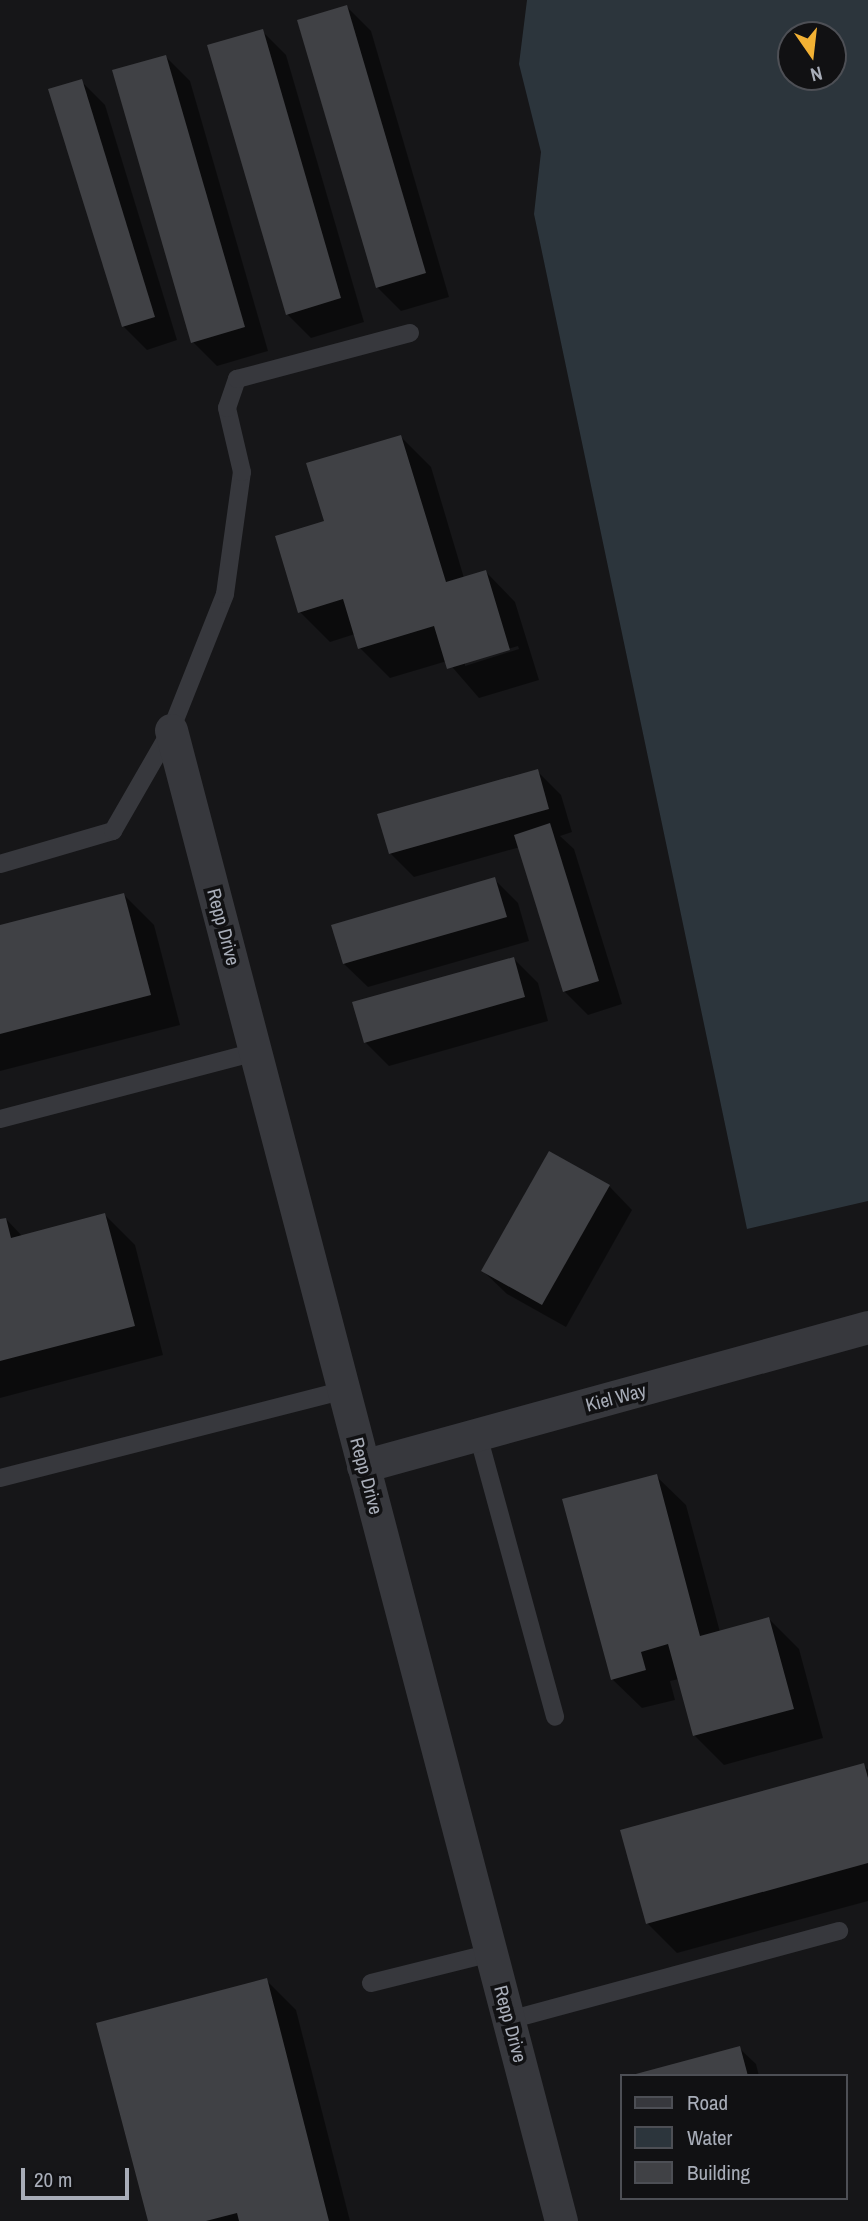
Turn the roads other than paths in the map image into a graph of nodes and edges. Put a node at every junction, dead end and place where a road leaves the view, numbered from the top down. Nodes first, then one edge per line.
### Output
1 (410, 333) dead end
2 (171, 730) junction
3 (0, 864) edge
4 (255, 1052) junction
5 (0, 1119) edge
6 (868, 1327) edge
7 (344, 1390) junction
8 (478, 1435) junction
9 (363, 1466) junction
10 (0, 1478) edge
11 (555, 1717) dead end
12 (839, 1931) dead end
13 (491, 1953) junction
14 (371, 1983) dead end
15 (509, 2020) junction
16 (561, 2221) edge

1 - 2 lane
2 - 3 lane
2 - 4 street, Repp Drive
4 - 5 lane
4 - 7 street, Repp Drive
6 - 8 street, Kiel Way
7 - 9 street, Repp Drive
7 - 10 lane
8 - 9 street, Kiel Way
8 - 11 lane
9 - 13 street, Repp Drive
12 - 15 lane
13 - 14 lane
13 - 15 street, Repp Drive
15 - 16 street, Repp Drive

